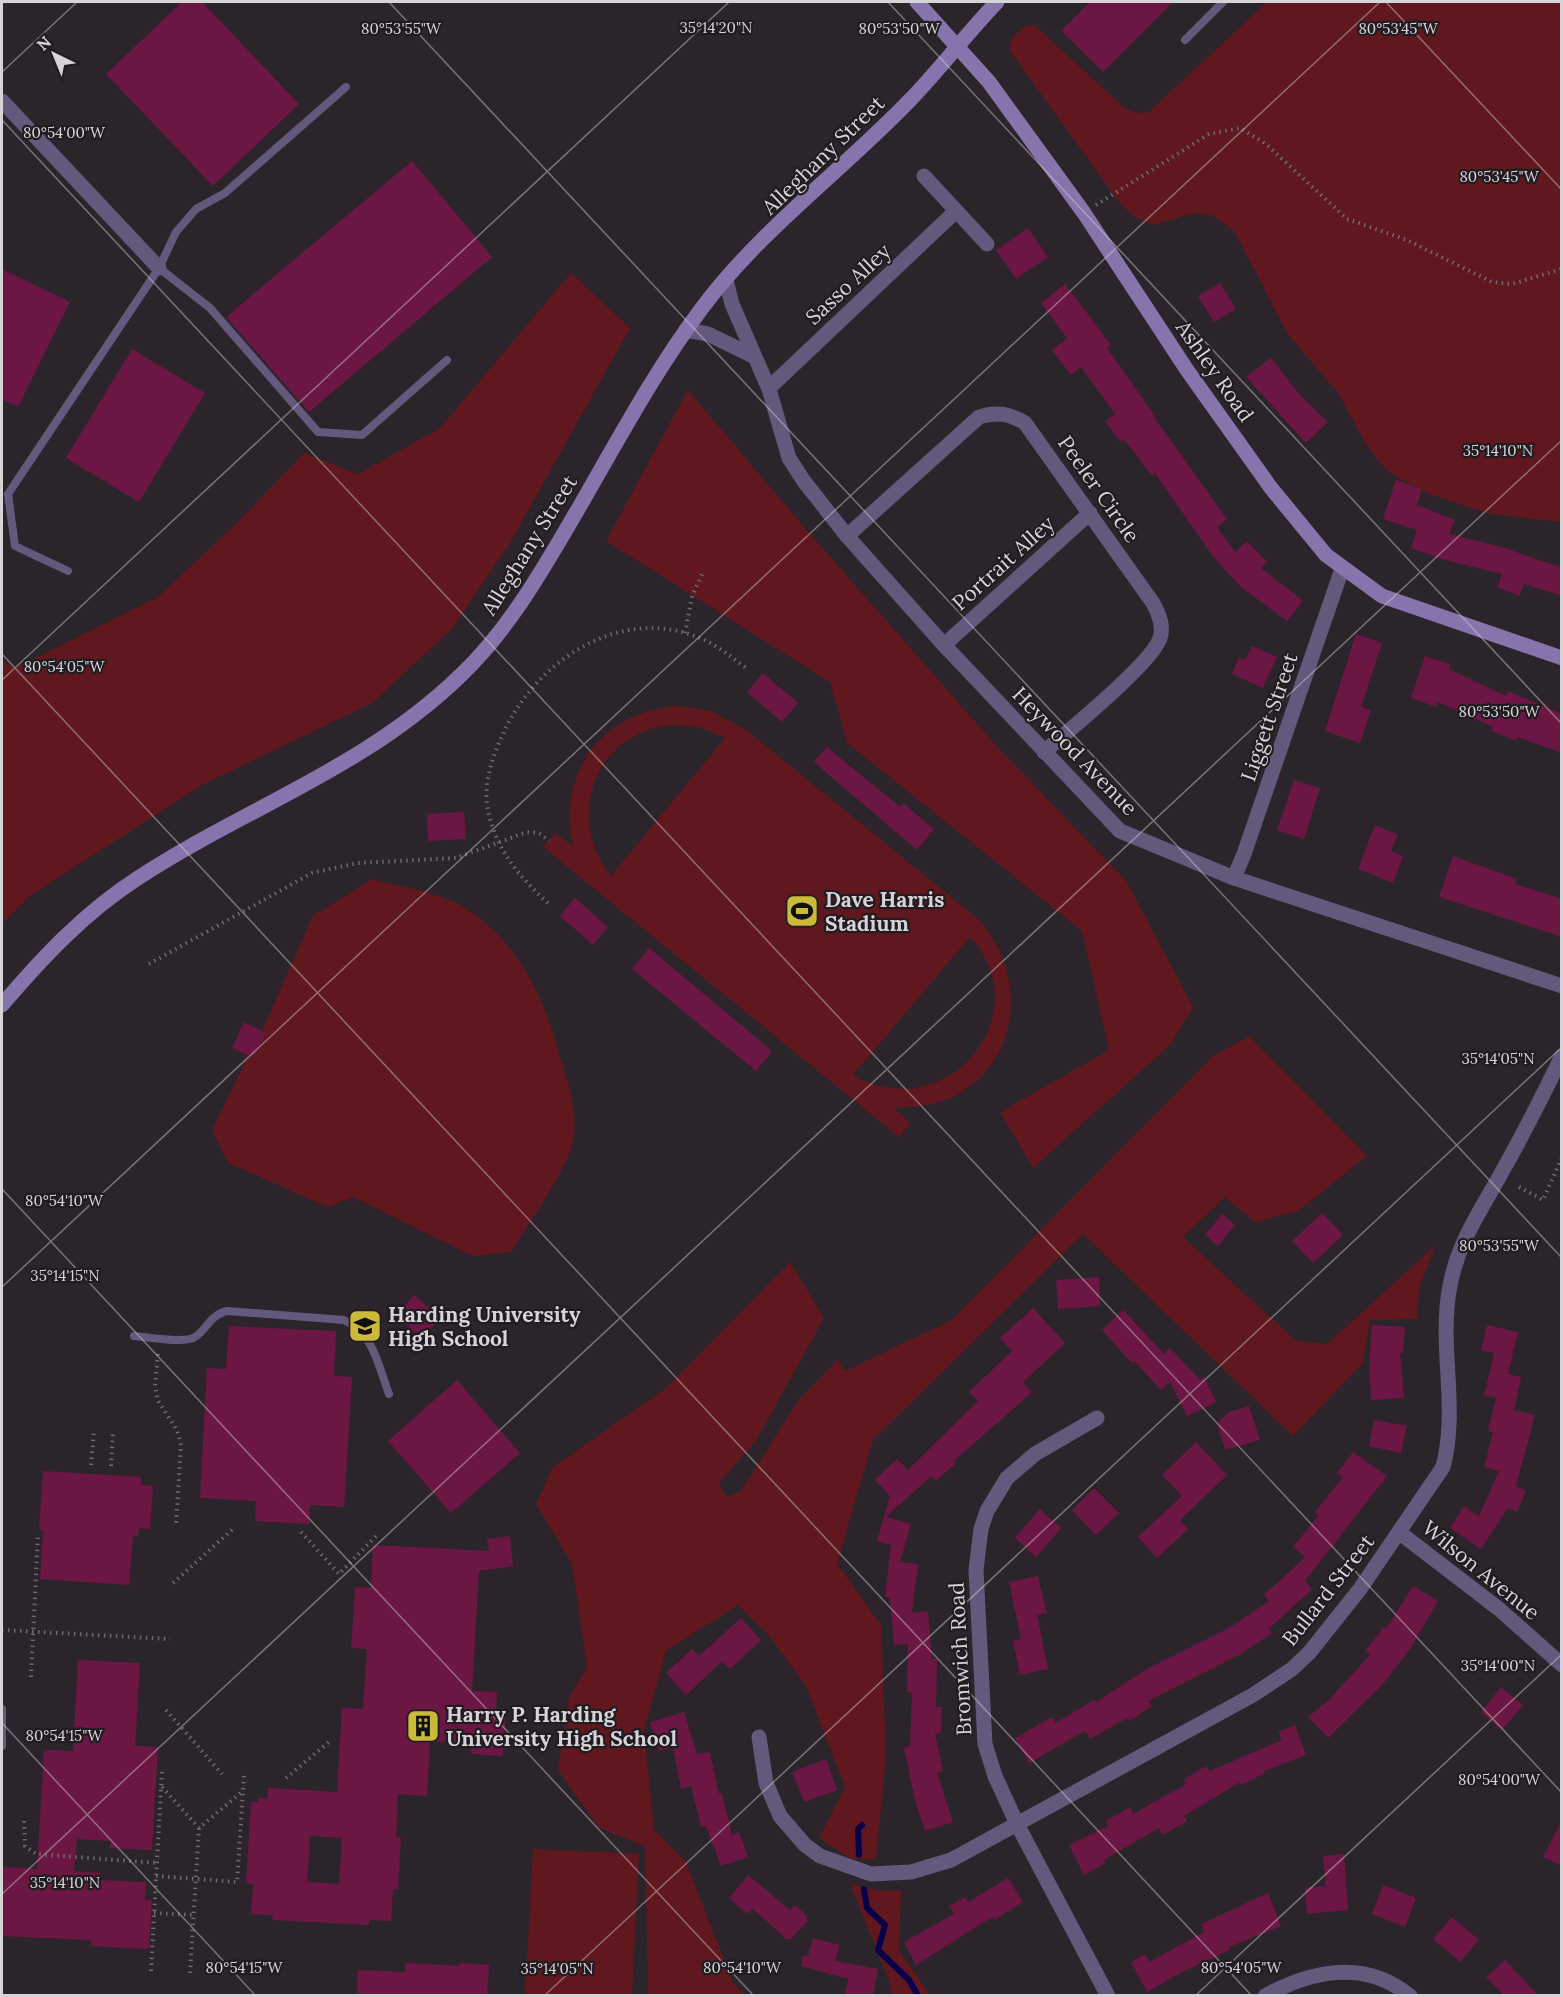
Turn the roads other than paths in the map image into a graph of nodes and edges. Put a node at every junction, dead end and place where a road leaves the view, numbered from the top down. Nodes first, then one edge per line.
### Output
1 (917, 2) edge
2 (997, 2) edge
3 (1223, 2) edge
4 (1185, 40) dead end
5 (958, 45) junction
6 (346, 87) dead end
7 (2, 101) edge
8 (924, 176) dead end
9 (956, 211) junction
10 (987, 244) dead end
11 (159, 268) junction
12 (726, 280) junction
13 (686, 330) junction
14 (753, 356) junction
15 (447, 360) dead end
16 (769, 388) junction
17 (1090, 513) junction
18 (847, 536) junction
19 (1342, 569) junction
20 (68, 571) dead end
21 (944, 645) junction
22 (1562, 658) edge
23 (1044, 752) junction
24 (1234, 878) junction
25 (1562, 986) edge
26 (2, 1005) edge
27 (1562, 1056) edge
28 (134, 1336) dead end
29 (389, 1394) dead end
30 (1096, 1418) dead end
31 (1400, 1533) junction
32 (1562, 1665) edge
33 (2, 1709) edge
34 (759, 1737) dead end
35 (2, 1746) edge
36 (1018, 1826) junction
37 (1108, 1995) edge
38 (1265, 1995) edge
39 (1410, 1995) edge

1 - 5 street, Ashley Road
2 - 5 street, Alleghany Street
3 - 4 lane
5 - 12 street, Alleghany Street
5 - 19 street, Ashley Road
6 - 11 lane
7 - 11 street
8 - 9 street
9 - 10 street
9 - 16 street, Sasso Alley
11 - 15 lane
11 - 20 lane
12 - 13 street, Alleghany Street
12 - 14 street, Heywood Avenue
13 - 14 street
13 - 26 street, Alleghany Street
14 - 16 street, Heywood Avenue
16 - 18 street, Heywood Avenue
17 - 18 street, Peeler Circle
17 - 21 street, Portrait Alley
17 - 23 street, Peeler Circle
18 - 21 street, Heywood Avenue
19 - 22 street, Ashley Road
19 - 24 street, Liggett Street
21 - 23 street, Heywood Avenue
23 - 24 street, Heywood Avenue
24 - 25 street, Heywood Avenue
27 - 31 street, Bullard Street
28 - 29 lane
30 - 36 street, Bromwich Road
31 - 32 street, Wilson Avenue
31 - 36 street, Bullard Street
33 - 35 lane
34 - 36 street, Bullard Street
36 - 37 street, Bromwich Road
38 - 39 street

